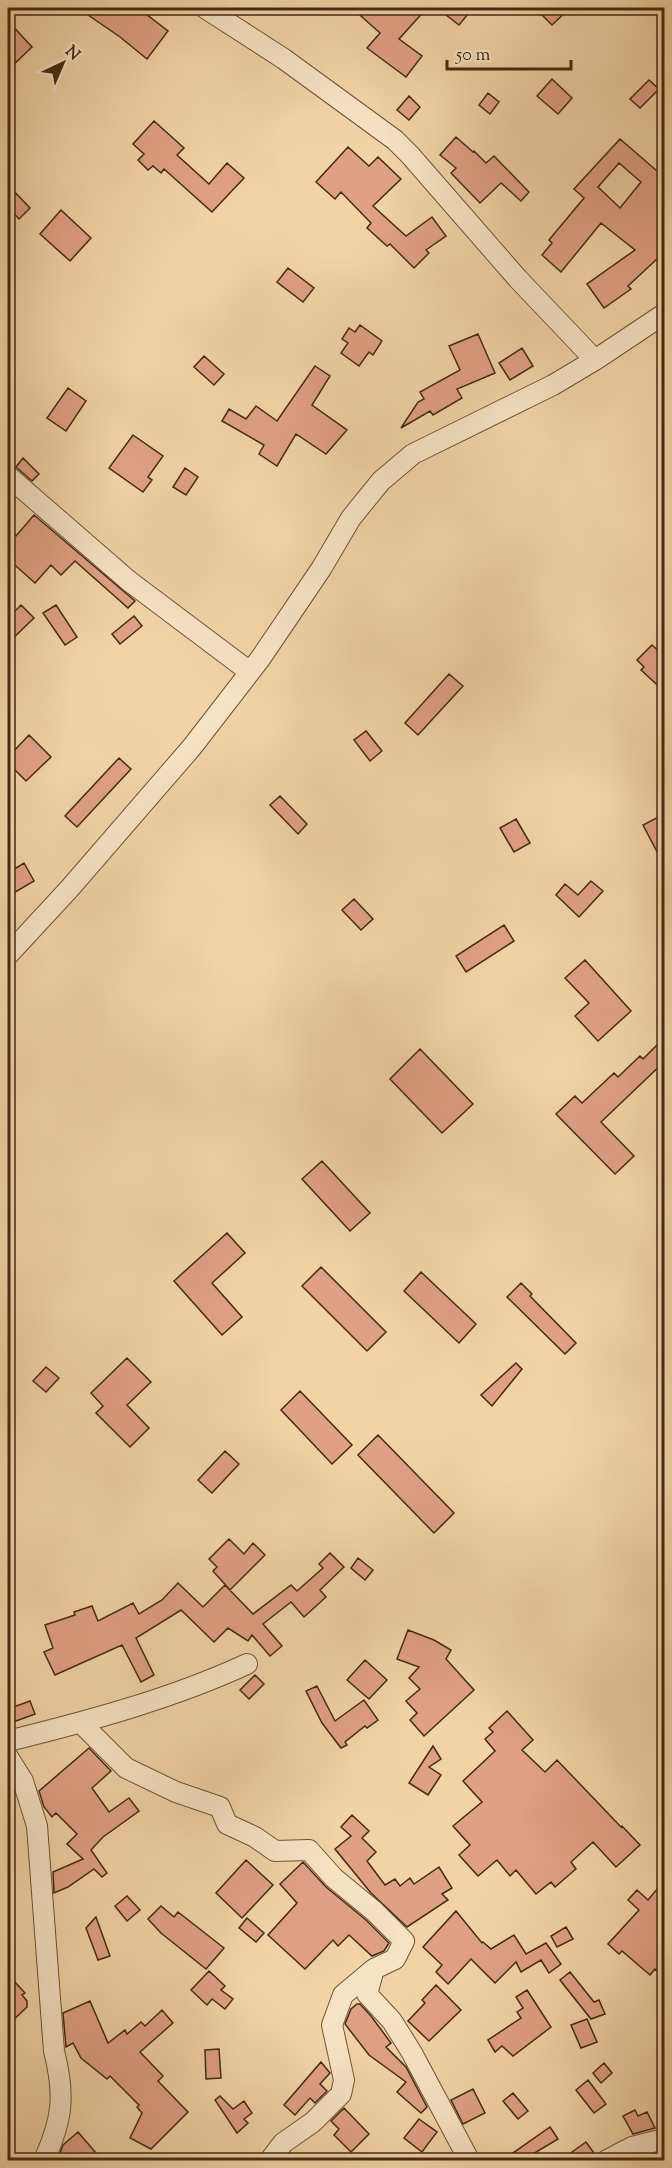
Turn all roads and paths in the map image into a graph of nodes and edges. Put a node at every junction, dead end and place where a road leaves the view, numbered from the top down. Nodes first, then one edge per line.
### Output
1 (208, 8) edge
2 (662, 319) edge
3 (596, 360) junction
4 (8, 476) edge
5 (250, 672) junction
6 (8, 955) edge
7 (247, 1664) dead end
8 (81, 1722) junction
9 (8, 1740) edge
10 (8, 1757) edge
11 (374, 1969) junction
12 (664, 2139) edge
13 (44, 2160) edge
14 (270, 2160) edge
15 (469, 2160) edge
16 (607, 2160) edge

1 - 3 street
2 - 3 street
3 - 5 street
4 - 5 street
5 - 6 street
7 - 8 street
8 - 9 street
8 - 11 street
10 - 13 street
11 - 14 street
11 - 15 street
12 - 16 street

